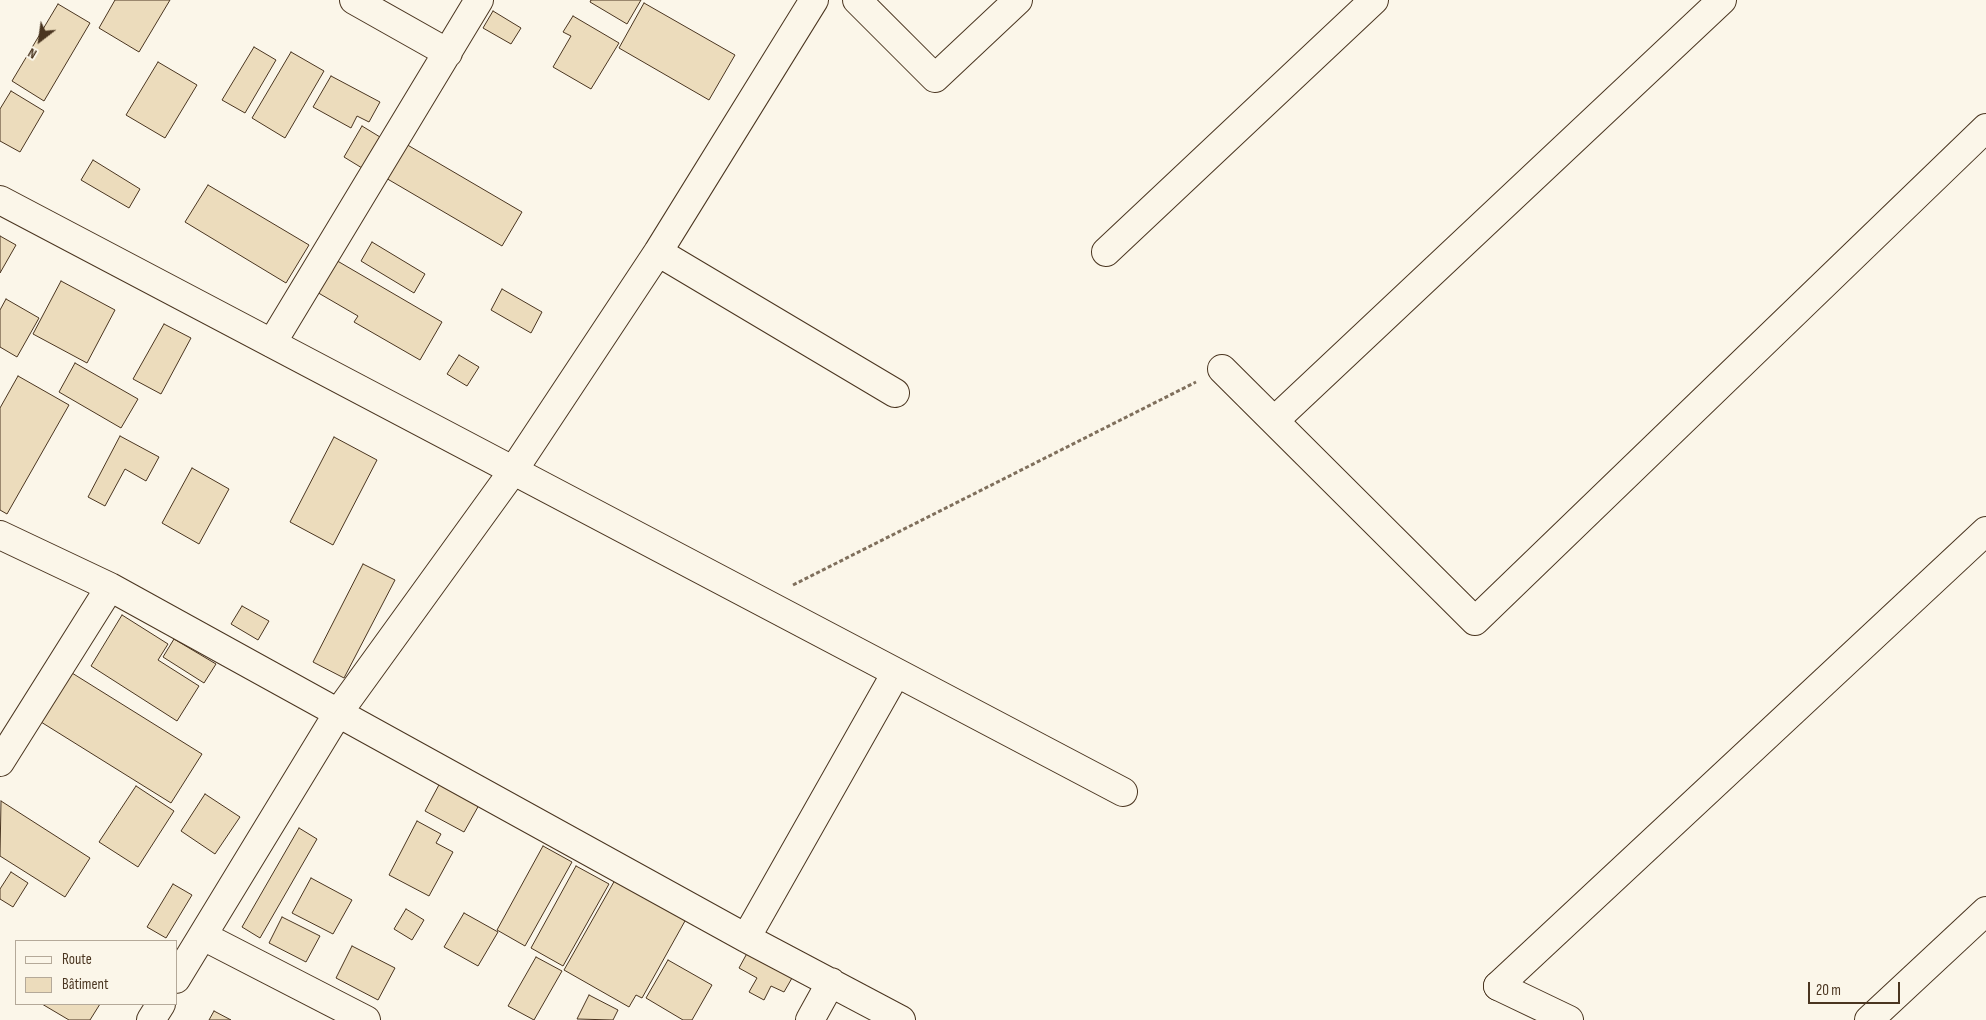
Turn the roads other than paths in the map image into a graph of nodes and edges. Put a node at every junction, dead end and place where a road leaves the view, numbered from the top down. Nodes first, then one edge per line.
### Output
1 (354, 0) edge
2 (479, 0) edge
3 (814, 0) edge
4 (858, 0) edge
5 (1018, 0) edge
6 (1374, 0) edge
7 (1722, 0) edge
8 (448, 52) junction
9 (1986, 128) edge
10 (0, 200) edge
11 (658, 252) junction
12 (1106, 252) dead end
13 (272, 343) junction
14 (1222, 369) road end
15 (895, 392) dead end
16 (1274, 421) junction
17 (513, 471) junction
18 (1986, 531) edge
19 (0, 535) edge
20 (110, 587) junction
21 (896, 673) junction
22 (338, 713) junction
23 (0, 762) edge
24 (1123, 792) dead end
25 (1986, 911) edge
26 (203, 936) junction
27 (746, 938) junction
28 (178, 976) edge
29 (832, 982) junction
30 (160, 1005) edge
31 (151, 1020) edge
32 (366, 1020) edge
33 (810, 1020) edge
34 (900, 1020) edge
35 (1568, 1020) edge
36 (1869, 1020) edge

1 - 8 street
2 - 8 street
3 - 11 street
4 - 5 street
6 - 12 street
7 - 16 street
8 - 13 street
9 - 16 street
10 - 13 street
11 - 15 street
11 - 17 street
13 - 17 street
14 - 16 street
17 - 21 street
17 - 22 street
18 - 35 street
19 - 20 street
20 - 22 street
20 - 23 street
21 - 24 street
21 - 27 street
22 - 26 street
22 - 27 street
25 - 36 street
26 - 28 street
26 - 32 street
27 - 29 street
29 - 33 street
29 - 34 street
30 - 31 street

